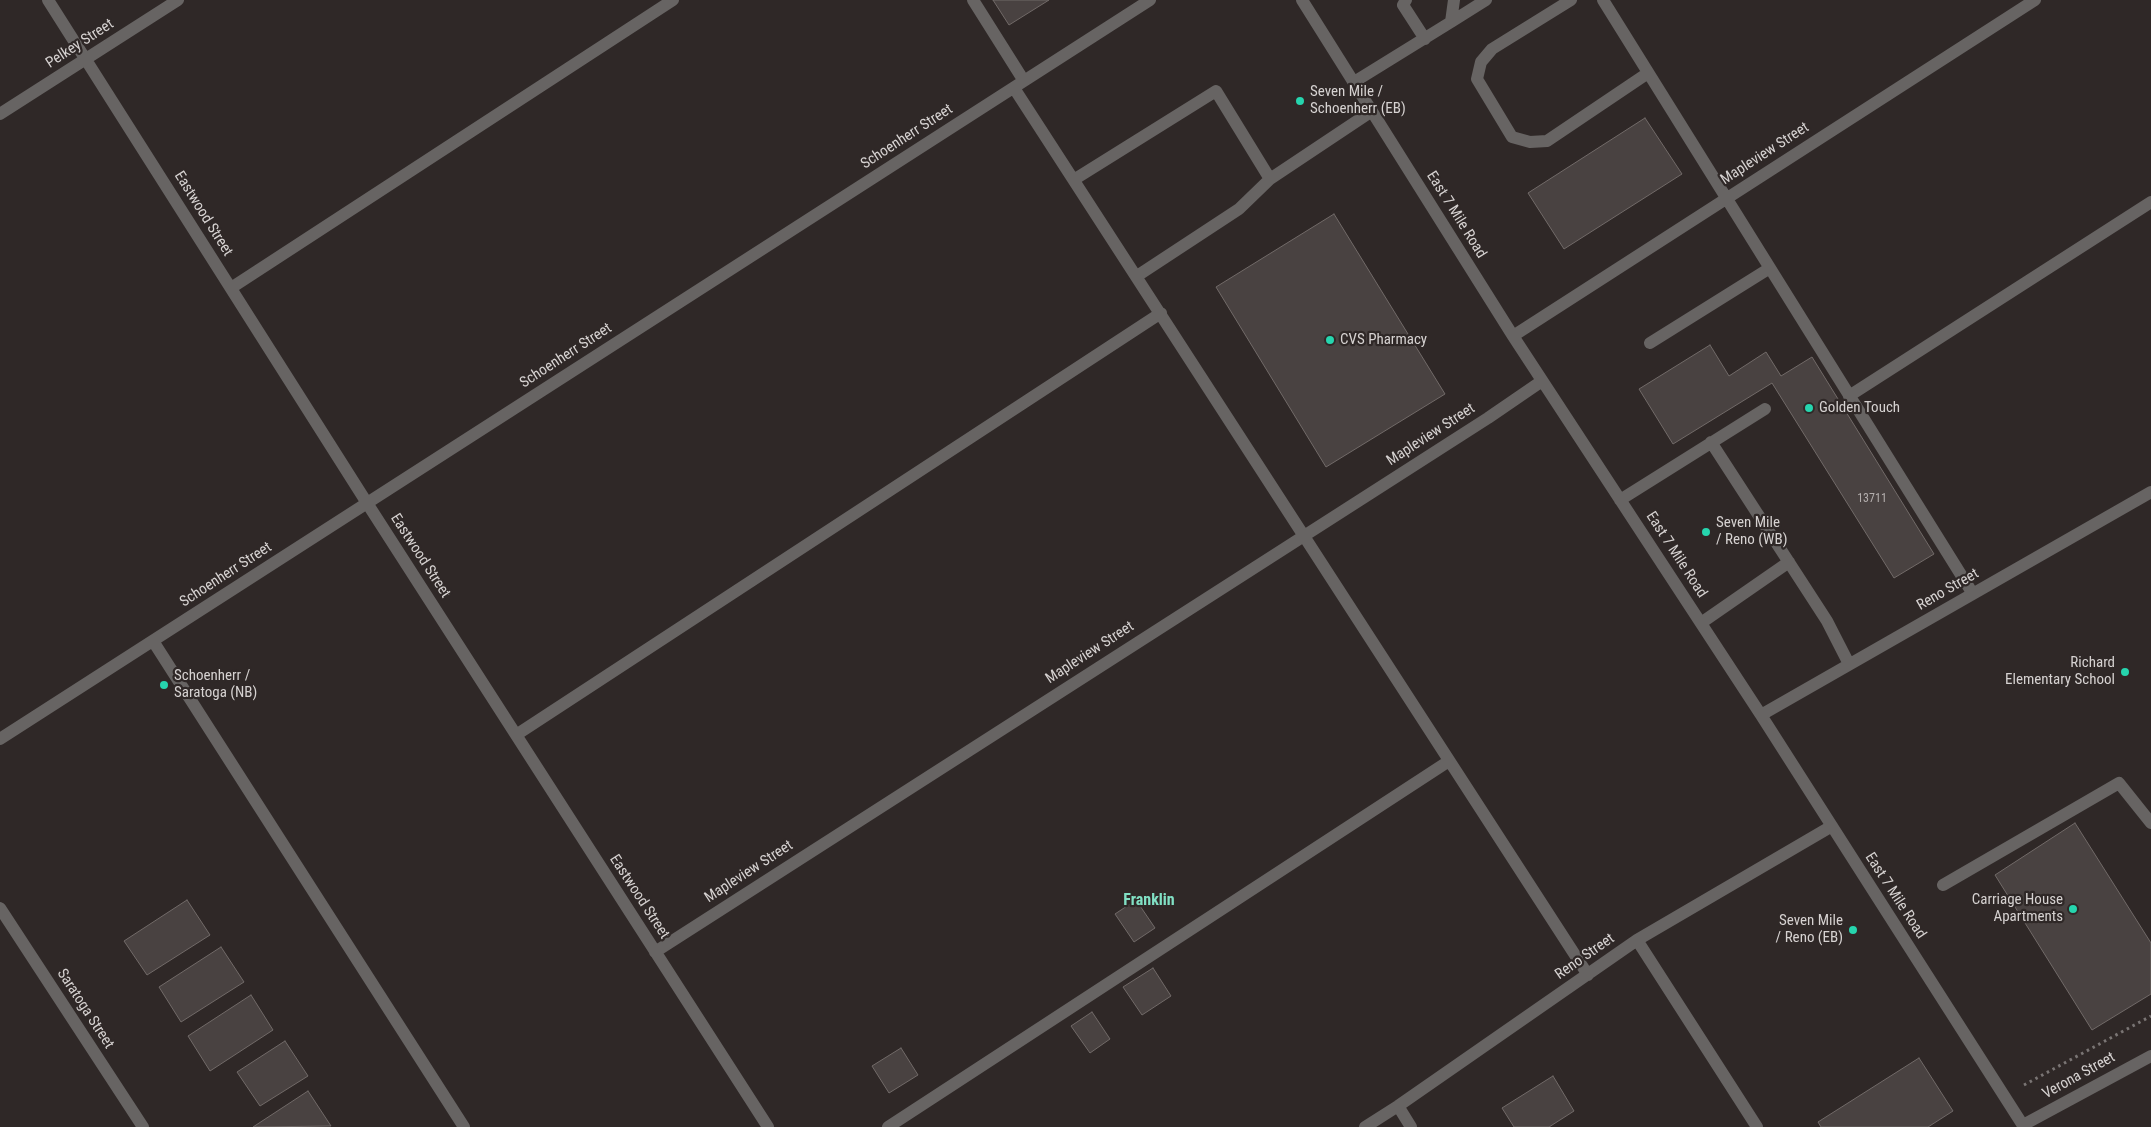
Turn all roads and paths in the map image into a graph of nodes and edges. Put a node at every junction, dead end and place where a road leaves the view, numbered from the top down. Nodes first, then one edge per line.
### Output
1 (48, 0) edge
2 (178, 0) edge
3 (672, 0) edge
4 (972, 0) edge
5 (1302, 0) edge
6 (1454, 0) edge
7 (1486, 0) edge
8 (1571, 0) edge
9 (1603, 0) edge
10 (2035, 0) edge
11 (1145, 2) edge
12 (1403, 2) edge
13 (1451, 22) junction
14 (1425, 39) junction
15 (86, 59) junction
16 (1648, 73) junction
17 (1354, 82) junction
18 (1019, 84) junction
19 (1372, 111) junction
20 (0, 114) edge
21 (1270, 179) junction
22 (1075, 180) junction
23 (1726, 199) junction
24 (2151, 202) edge
25 (1770, 268) junction
26 (1137, 276) junction
27 (231, 288) junction
28 (1161, 313) junction
29 (1513, 336) junction
30 (1650, 343) dead end
31 (1542, 381) junction
32 (1849, 396) junction
33 (1765, 408) dead end
34 (1712, 442) junction
35 (2151, 492) edge
36 (1620, 500) junction
37 (367, 503) junction
38 (1304, 535) junction
39 (1788, 562) junction
40 (1973, 594) junction
41 (1701, 623) junction
42 (153, 641) junction
43 (1850, 664) junction
44 (1761, 715) junction
45 (516, 735) junction
46 (0, 739) edge
47 (1449, 760) junction
48 (2151, 823) edge
49 (1832, 826) junction
50 (1943, 885) dead end
51 (0, 908) edge
52 (1638, 940) junction
53 (655, 952) junction
54 (1588, 975) junction
55 (2151, 1016) edge
56 (2151, 1056) edge
57 (2004, 1097) junction
58 (1398, 1106) junction
59 (2024, 1126) edge
60 (143, 1127) edge
61 (464, 1127) edge
62 (768, 1127) edge
63 (888, 1127) edge
64 (1365, 1127) edge
65 (1411, 1127) edge
66 (1758, 1127) edge

1 - 15 street, Eastwood Street
2 - 15 street, Pelkey Street
3 - 27 street
4 - 18 street
5 - 17 street, East 7 Mile Road
6 - 13 street
7 - 13 street
8 - 16 street
9 - 16 street
10 - 23 street, Mapleview Street
11 - 18 street, Schoenherr Street
12 - 14 street
13 - 14 street
14 - 17 street
15 - 20 street, Pelkey Street
15 - 27 street, Eastwood Street
16 - 23 street
17 - 19 street, East 7 Mile Road
18 - 22 street
18 - 37 street, Schoenherr Street
19 - 21 street
19 - 29 street, East 7 Mile Road
21 - 22 street
21 - 26 street
22 - 26 street
23 - 25 street
23 - 29 street, Mapleview Street
24 - 32 street
25 - 30 street
25 - 32 street
26 - 28 street
27 - 37 street, Eastwood Street
28 - 38 street
28 - 45 street
29 - 31 street, East 7 Mile Road
31 - 36 street, East 7 Mile Road
31 - 38 street, Mapleview Street
32 - 40 street
33 - 34 street
34 - 36 street
34 - 39 street
35 - 40 street, Reno Street
36 - 41 street, East 7 Mile Road
37 - 42 street, Schoenherr Street
37 - 45 street, Eastwood Street
38 - 47 street
38 - 53 street, Mapleview Street
39 - 41 street
39 - 43 street
40 - 43 street, Reno Street
41 - 44 street, East 7 Mile Road
42 - 46 street, Schoenherr Street
42 - 61 street
43 - 44 street, Reno Street
44 - 49 street, East 7 Mile Road
45 - 53 street, Eastwood Street
47 - 54 street
47 - 63 street
48 - 50 street
49 - 52 street, Reno Street
49 - 57 street, East 7 Mile Road
51 - 60 street, Saratoga Street
52 - 54 street, Reno Street
52 - 66 street
53 - 62 street, Eastwood Street
54 - 58 street, Reno Street
55 - 57 path
56 - 59 street, Verona Street
57 - 59 street, East 7 Mile Road
58 - 64 street, Reno Street
58 - 65 street

